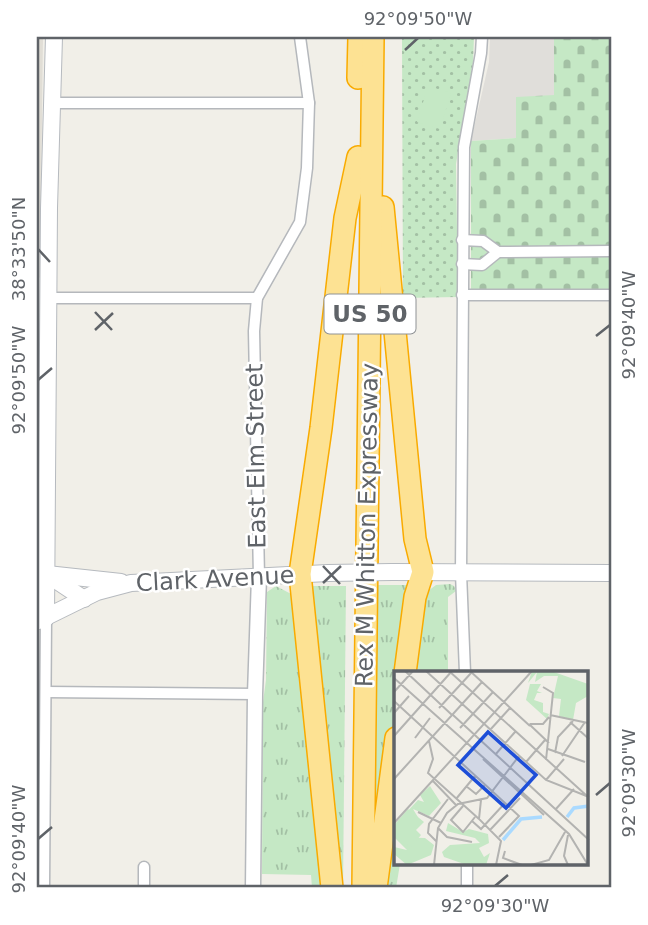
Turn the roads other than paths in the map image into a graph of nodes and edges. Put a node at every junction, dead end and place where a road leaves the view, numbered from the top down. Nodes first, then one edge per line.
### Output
1 (54, 37) edge
2 (300, 37) edge
3 (359, 37) edge
4 (373, 37) edge
5 (482, 37) edge
6 (53, 103) junction
7 (309, 103) junction
8 (372, 122) junction
9 (358, 157) junction
10 (462, 240) junction
11 (498, 251) junction
12 (611, 251) edge
13 (462, 264) junction
14 (45, 295) edge
15 (461, 295) junction
16 (611, 295) edge
17 (257, 298) junction
18 (42, 486) edge
19 (424, 572) junction
20 (461, 573) junction
21 (611, 573) edge
22 (47, 574) junction
23 (300, 575) junction
24 (259, 577) junction
25 (131, 583) junction
26 (84, 599) junction
27 (41, 620) edge
28 (405, 671) edge
29 (465, 671) edge
30 (255, 694) junction
31 (46, 697) junction
32 (37, 710) edge
33 (41, 728) edge
34 (394, 753) edge
35 (467, 866) edge
36 (41, 867) edge
37 (144, 867) dead end
38 (44, 888) edge
39 (144, 888) edge
40 (253, 888) edge
41 (332, 888) edge
42 (351, 888) edge
43 (363, 888) edge
44 (376, 888) edge
45 (467, 888) edge

1 - 6 main road
2 - 7 street, East Elm Street
3 - 9 highway, Rex M Whitton Expressway / US 50
4 - 8 highway, Rex M Whitton Expressway / US 50
5 - 10 street
6 - 7 street
6 - 14 main road
7 - 17 street, East Elm Street
8 - 19 highway
8 - 43 highway, Rex M Whitton Expressway / US 50
9 - 23 highway
9 - 42 highway, Rex M Whitton Expressway / US 50
10 - 11 street
10 - 13 street
11 - 12 street
11 - 13 street
13 - 15 street
14 - 17 street
14 - 18 main road
15 - 16 street
15 - 20 street
17 - 24 street, East Elm Street
18 - 22 main road
19 - 20 main road, Clark Avenue
19 - 23 main road, Clark Avenue, bridge
19 - 28 highway
20 - 21 main road, Clark Avenue
20 - 29 street
22 - 25 main road
22 - 26 main road
22 - 27 main road
23 - 24 main road, Clark Avenue
23 - 41 highway
24 - 25 main road, Clark Avenue
24 - 30 street, East Elm Street
25 - 26 main road, Clark Avenue
26 - 27 main road, Clark Avenue
27 - 31 street
30 - 31 street
30 - 40 street, East Elm Street
31 - 32 street
31 - 33 street
33 - 36 street
34 - 44 highway
35 - 45 street
36 - 38 street
37 - 39 street

